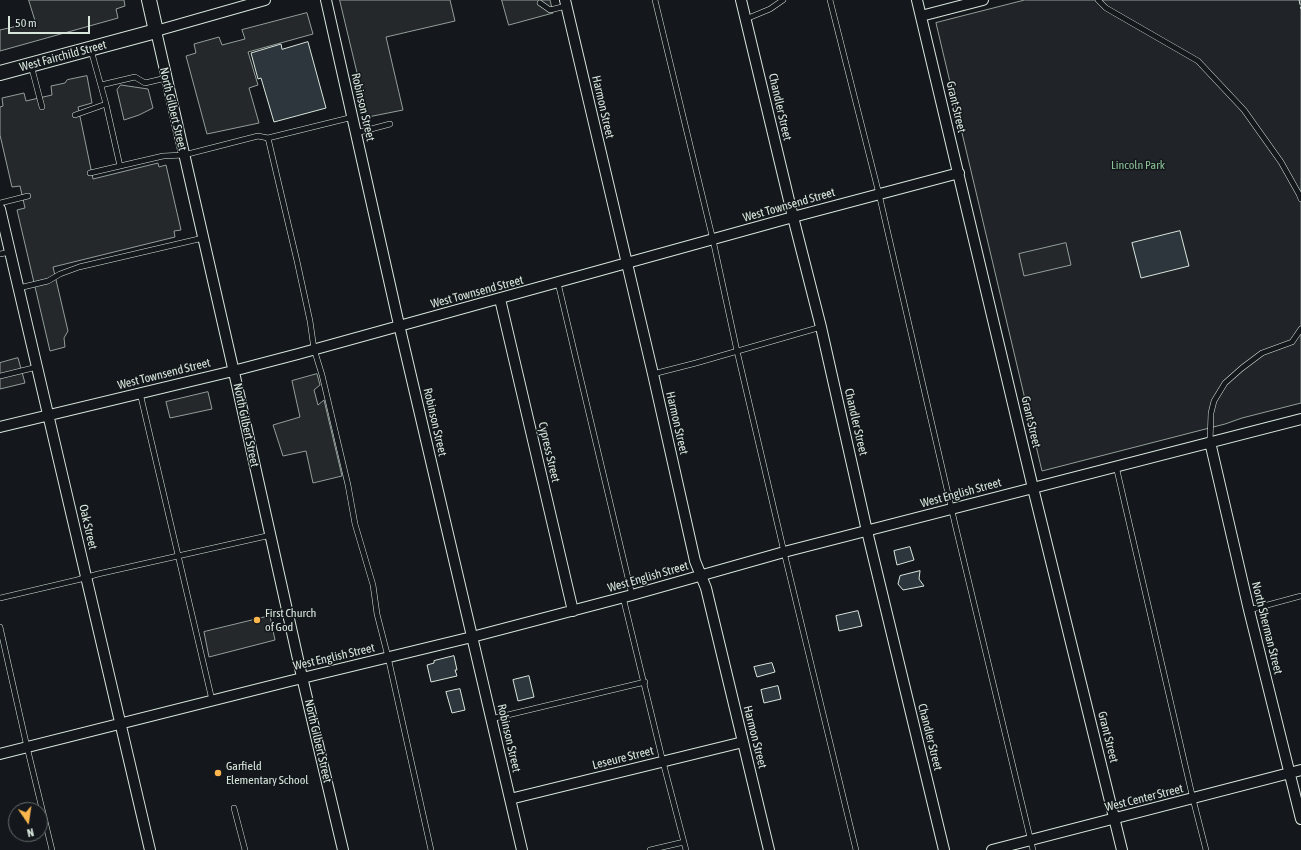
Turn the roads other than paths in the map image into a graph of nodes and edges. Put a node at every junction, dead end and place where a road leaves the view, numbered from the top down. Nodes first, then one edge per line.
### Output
1 (149, 0) edge
2 (265, 0) edge
3 (326, 0) edge
4 (655, 0) edge
5 (741, 0) edge
6 (783, 0) edge
7 (830, 0) edge
8 (917, 0) edge
9 (983, 0) edge
10 (1098, 0) edge
11 (540, 3) dead end
12 (566, 3) edge
13 (921, 16) junction
14 (746, 19) junction
15 (156, 31) junction
16 (91, 49) junction
17 (31, 64) junction
18 (0, 73) edge
19 (166, 78) junction
20 (101, 85) junction
21 (106, 104) junction
22 (42, 107) dead end
23 (75, 115) dead end
24 (352, 118) junction
25 (390, 124) dead end
26 (356, 133) junction
27 (268, 138) junction
28 (184, 155) junction
29 (120, 166) junction
30 (959, 173) junction
31 (90, 174) dead end
32 (879, 194) junction
33 (28, 196) dead end
34 (1301, 199) edge
35 (0, 203) edge
36 (0, 209) edge
37 (793, 217) junction
38 (203, 238) junction
39 (713, 240) junction
40 (5, 253) edge
41 (626, 264) junction
42 (558, 283) junction
43 (19, 288) junction
44 (500, 299) junction
45 (399, 326) junction
46 (820, 327) junction
47 (1301, 329) edge
48 (314, 350) junction
49 (737, 351) junction
50 (37, 367) junction
51 (233, 371) junction
52 (653, 374) junction
53 (0, 376) edge
54 (140, 393) junction
55 (48, 415) junction
56 (1301, 419) edge
57 (0, 427) edge
58 (1210, 442) junction
59 (1116, 466) junction
60 (1033, 488) junction
61 (951, 509) junction
62 (867, 531) junction
63 (271, 535) junction
64 (784, 552) junction
65 (178, 556) junction
66 (700, 575) junction
67 (86, 577) junction
68 (628, 596) junction
69 (1301, 596) edge
70 (0, 598) edge
71 (1249, 610) junction
72 (573, 611) junction
73 (0, 627) edge
74 (472, 637) junction
75 (388, 657) junction
76 (302, 677) junction
77 (645, 682) junction
78 (212, 700) junction
79 (491, 719) junction
80 (120, 724) junction
81 (743, 742) junction
82 (27, 747) junction
83 (0, 754) edge
84 (663, 762) junction
85 (1301, 770) edge
86 (1290, 773) junction
87 (510, 799) junction
88 (1192, 799) junction
89 (234, 808) dead end
90 (1115, 818) junction
91 (1301, 819) edge
92 (1030, 840) junction
93 (684, 842) junction
94 (52, 850) edge
95 (150, 850) edge
96 (245, 850) edge
97 (344, 850) edge
98 (431, 850) edge
99 (522, 850) edge
100 (650, 850) edge
101 (686, 850) edge
102 (769, 850) edge
103 (856, 850) edge
104 (944, 850) edge
105 (992, 850) edge
106 (1033, 850) edge
107 (1122, 850) edge
108 (1206, 850) edge

1 - 15 main road, North Gilbert Street
2 - 15 street, West Fairchild Street
3 - 24 street, Robinson Street
4 - 39 lane
5 - 14 street, Chandler Street
6 - 14 lane
7 - 32 lane
8 - 13 street, Grant Street
9 - 13 street
10 - 34 lane
11 - 12 lane
12 - 41 street, Harmon Street
13 - 30 street, Grant Street
14 - 37 street, Chandler Street
15 - 16 main road, West Fairchild Street
15 - 19 street, North Gilbert Street
16 - 17 main road, West Fairchild Street
16 - 20 lane
17 - 18 main road, West Fairchild Street
17 - 22 lane
19 - 20 lane
19 - 28 street, North Gilbert Street
20 - 21 lane
21 - 23 lane
21 - 29 lane
24 - 26 street, Robinson Street
24 - 27 lane
25 - 26 lane
26 - 45 street, Robinson Street
27 - 28 lane
27 - 48 lane
28 - 29 lane
28 - 38 street, North Gilbert Street
29 - 31 lane
30 - 32 street, West Townsend Street
30 - 60 street, Grant Street
32 - 37 street, West Townsend Street
32 - 61 lane
33 - 35 lane
36 - 40 street, Oak Street
37 - 39 street, West Townsend Street
37 - 46 street, Chandler Street
38 - 43 lane
38 - 51 street, North Gilbert Street
39 - 41 street, West Townsend Street
39 - 49 lane
40 - 43 street, Oak Street
41 - 42 street, West Townsend Street
41 - 52 street, Harmon Street
42 - 44 street, West Townsend Street
42 - 68 lane
43 - 50 street, Oak Street
44 - 45 street, West Townsend Street
44 - 72 street, Cypress Street
45 - 48 street, West Townsend Street
45 - 74 street, Robinson Street
46 - 49 lane
46 - 62 street, Chandler Street
47 - 58 lane
48 - 51 street, West Townsend Street
48 - 75 lane
49 - 52 lane
49 - 64 lane
50 - 53 lane
50 - 55 street, Oak Street
51 - 54 street, West Townsend Street
51 - 63 street, North Gilbert Street
52 - 66 street, Harmon Street
54 - 55 street, West Townsend Street
54 - 65 lane
55 - 57 street, West Townsend Street
55 - 67 street, Oak Street
56 - 58 street, West English Street
58 - 59 street, West English Street
58 - 71 street, North Sherman Street
59 - 60 street, West English Street
59 - 88 lane
60 - 61 street, West English Street
60 - 90 street, Grant Street
61 - 62 street, West English Street
61 - 92 lane
62 - 64 street, West English Street
62 - 104 street, Chandler Street
63 - 65 lane
63 - 76 street, North Gilbert Street
64 - 66 street, West English Street
64 - 103 lane
65 - 67 lane
65 - 78 lane
66 - 68 street, West English Street
66 - 81 street, Harmon Street
67 - 70 lane
67 - 80 street, Oak Street
68 - 72 street, West English Street
68 - 77 lane
69 - 71 lane
71 - 86 street, North Sherman Street
72 - 74 street, West English Street
73 - 82 lane
74 - 75 street, West English Street
74 - 79 street, Robinson Street
75 - 76 street, West English Street
75 - 98 lane
76 - 78 street, West English Street
76 - 97 street, North Gilbert Street
77 - 79 lane
77 - 84 lane
78 - 80 street, West English Street
79 - 87 street, Robinson Street
80 - 82 street, West English Street
80 - 95 street, Oak Street
81 - 84 street, Leseure Street
81 - 102 street, Harmon Street
82 - 83 street, West English Street
82 - 94 lane
84 - 87 street, Leseure Street
84 - 93 lane
85 - 86 street, West Center Street
86 - 88 street, West Center Street
86 - 91 street, North Sherman Street
87 - 99 street, Robinson Street
88 - 90 street, West Center Street
88 - 108 lane
89 - 96 lane
90 - 92 street, West Center Street
90 - 107 street, Grant Street
92 - 105 street, West Center Street
92 - 106 lane
93 - 100 lane
93 - 101 lane

